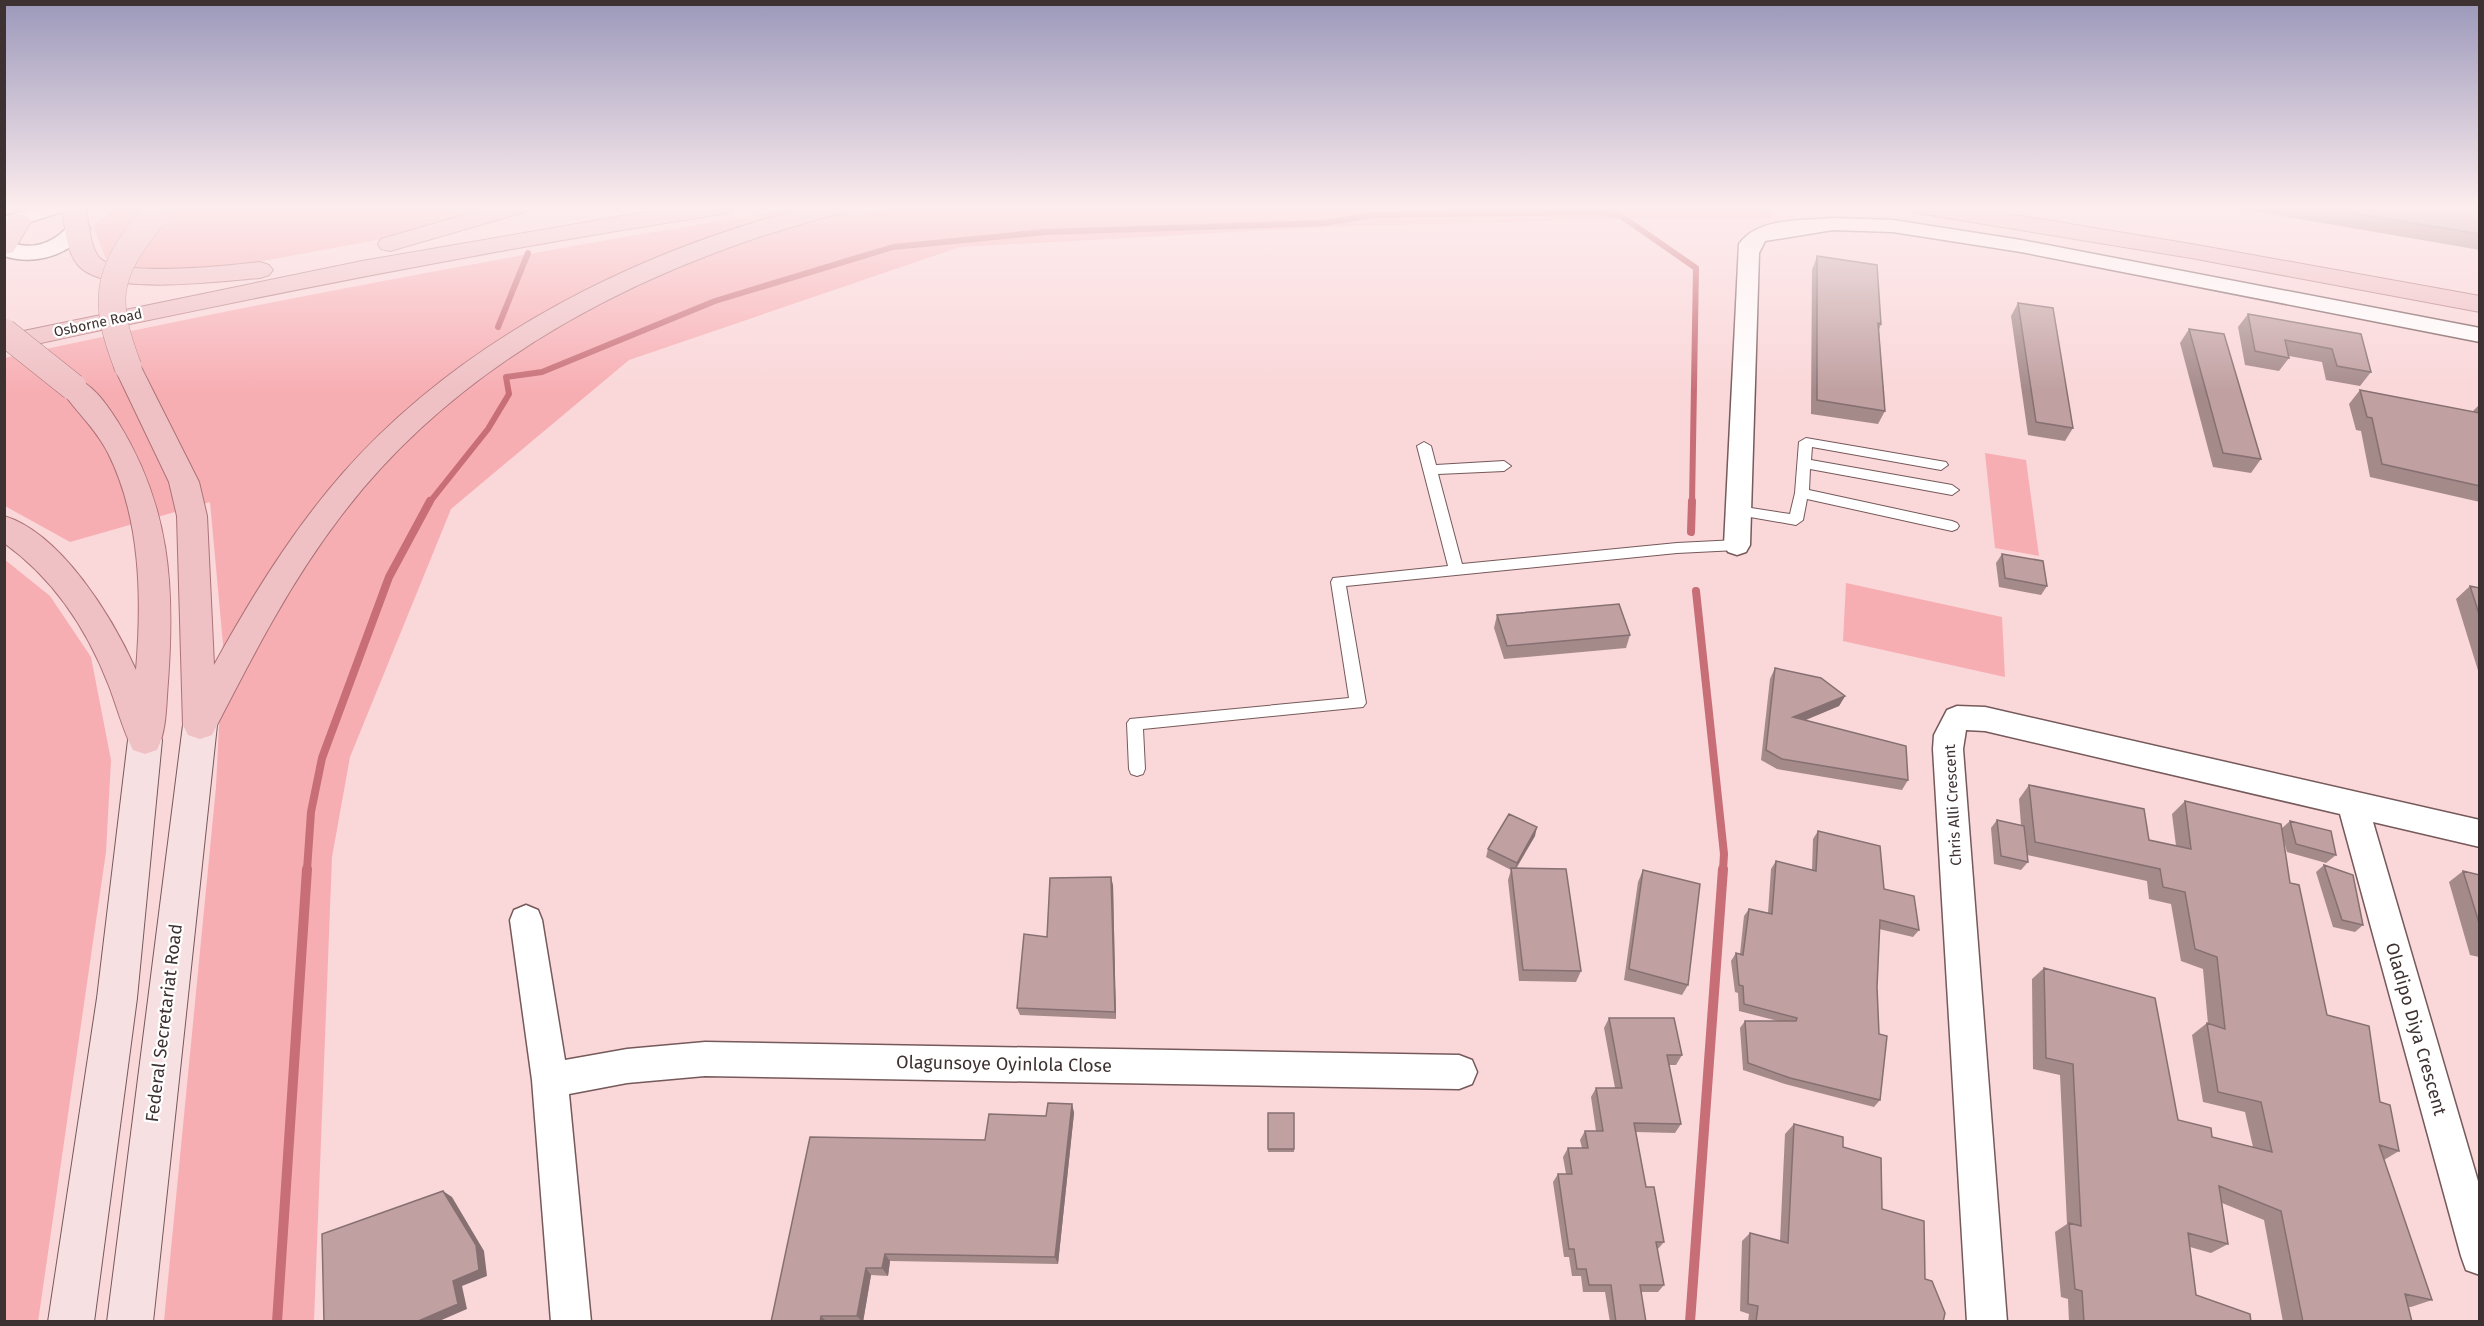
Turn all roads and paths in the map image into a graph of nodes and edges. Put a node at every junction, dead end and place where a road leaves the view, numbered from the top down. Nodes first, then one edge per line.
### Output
1 (96, 269) edge
2 (116, 269) edge
3 (266, 269) edge
4 (358, 269) edge
5 (653, 269) edge
6 (1747, 269) edge
7 (2139, 269) edge
8 (2288, 269) edge
9 (2381, 269) edge
10 (260, 270) junction
11 (2480, 286) edge
12 (2480, 304) edge
13 (4, 324) edge
14 (4, 332) edge
15 (2480, 335) edge
16 (4, 343) edge
17 (1424, 446) dead end
18 (1804, 463) junction
19 (1941, 465) dead end
20 (1504, 466) dead end
21 (1430, 470) junction
22 (1952, 490) dead end
23 (1802, 493) junction
24 (1738, 511) junction
25 (1952, 526) dead end
26 (4, 527) edge
27 (1737, 545) joint
28 (1456, 570) junction
29 (140, 681) junction
30 (200, 725) junction
31 (1137, 769) dead end
32 (2352, 803) junction
33 (2480, 834) edge
34 (526, 920) dead end
35 (1459, 1072) dead end
36 (550, 1080) junction
37 (2480, 1256) edge
38 (71, 1322) edge
39 (129, 1322) edge
40 (571, 1322) edge
41 (1987, 1322) edge

1 - 10 main road
2 - 30 main road, bridge
3 - 10 main road, Osborne Road
4 - 16 main road, Osborne Road
5 - 30 main road
6 - 24 street
7 - 15 street
8 - 12 main road
9 - 11 main road
10 - 13 main road, Osborne Road
14 - 29 main road, bridge
17 - 21 lane
18 - 19 lane
18 - 22 lane
18 - 23 lane
20 - 21 lane
21 - 28 lane
23 - 24 lane
23 - 25 lane
24 - 27 street
26 - 29 main road
27 - 28 lane
28 - 31 lane
29 - 38 main road
30 - 39 main road, Federal Secretariat Road
32 - 33 street, Chris Alli Crescent
32 - 37 street, Oladipo Diya Crescent
32 - 41 street, Chris Alli Crescent
34 - 36 street
35 - 36 street, Olagunsoye Oyinlola Close
36 - 40 street

